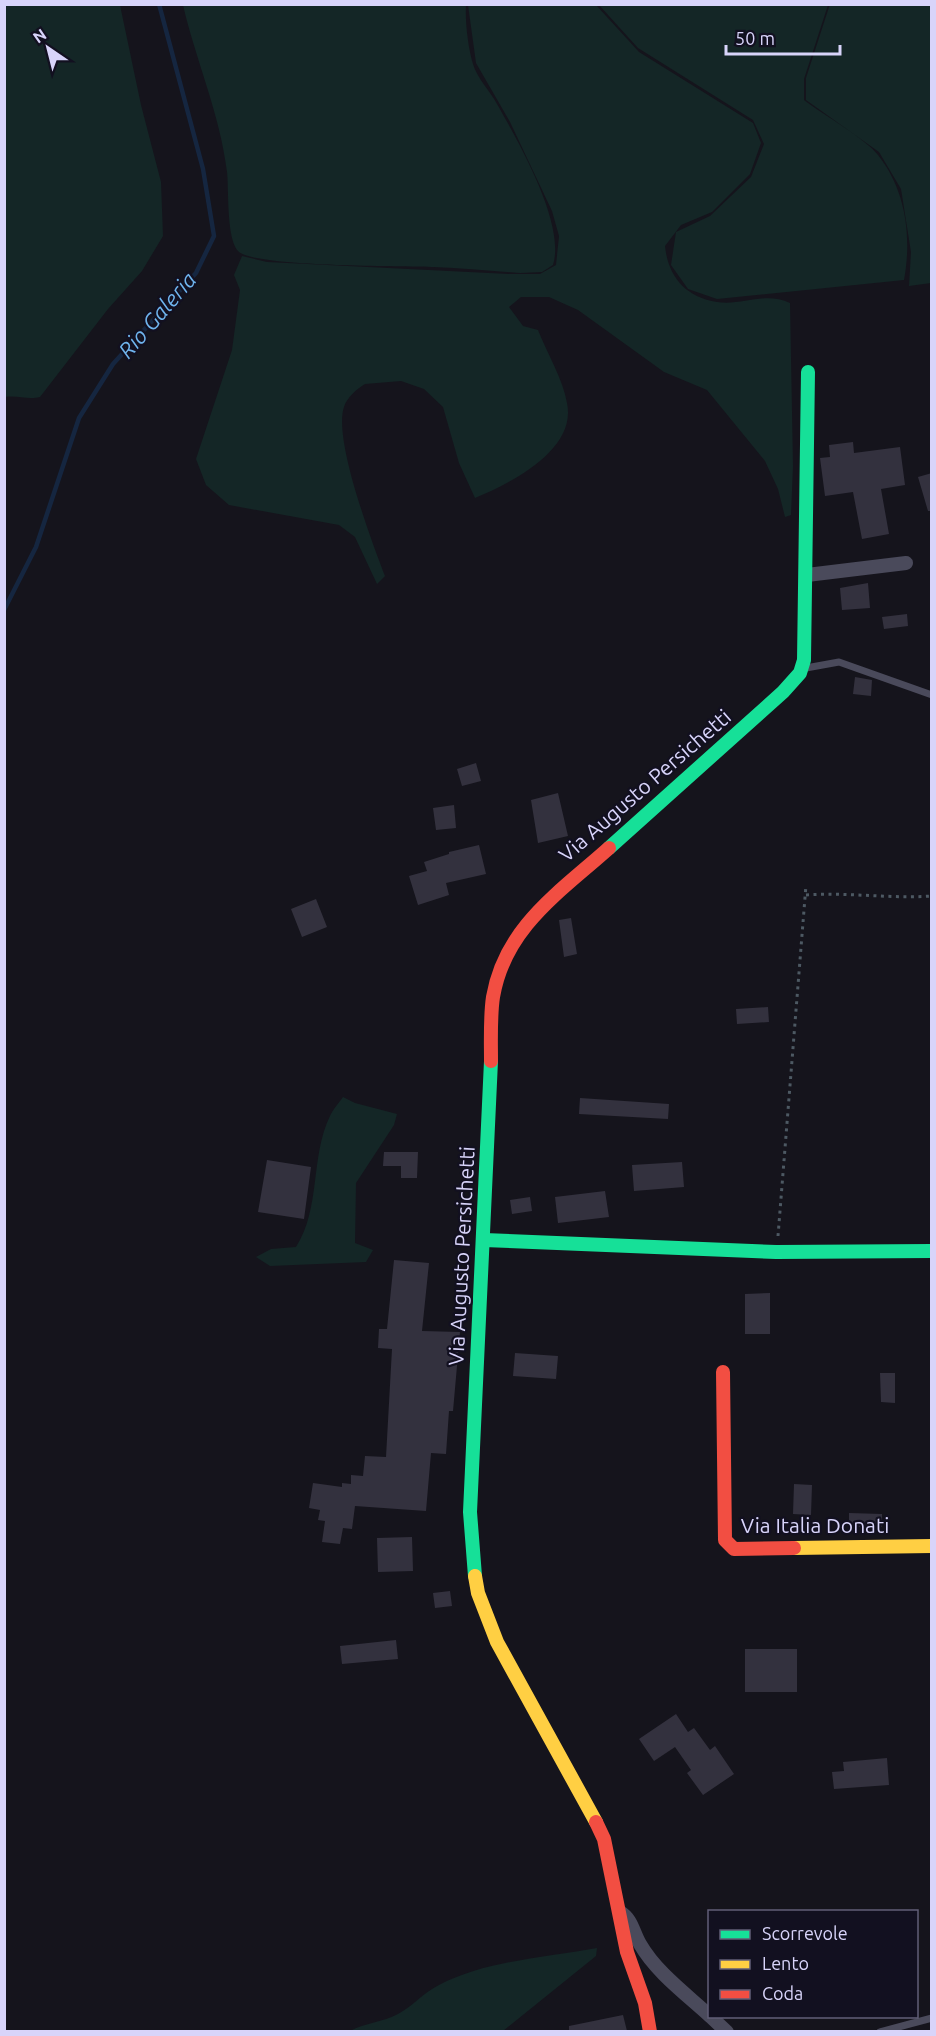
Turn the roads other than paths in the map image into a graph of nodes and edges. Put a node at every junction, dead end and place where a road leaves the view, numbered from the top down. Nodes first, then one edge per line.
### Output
1 (808, 372) dead end
2 (906, 563) dead end
3 (807, 575) junction
4 (802, 669) junction
5 (932, 695) edge
6 (484, 1240) junction
7 (932, 1251) edge
8 (723, 1372) dead end
9 (932, 1546) edge
10 (619, 1911) junction
11 (708, 2014) edge
12 (712, 2018) edge
13 (932, 2018) edge
14 (650, 2031) edge
15 (727, 2031) edge
16 (880, 2031) edge

1 - 3 street
2 - 3 street
3 - 4 street
4 - 5 lane
4 - 6 street, Via Augusto Persichetti
6 - 7 street
6 - 10 street, Via Augusto Persichetti
8 - 9 street, Via Italia Donati
10 - 11 street
10 - 14 street, Via Augusto Persichetti
12 - 15 street
13 - 16 lane

